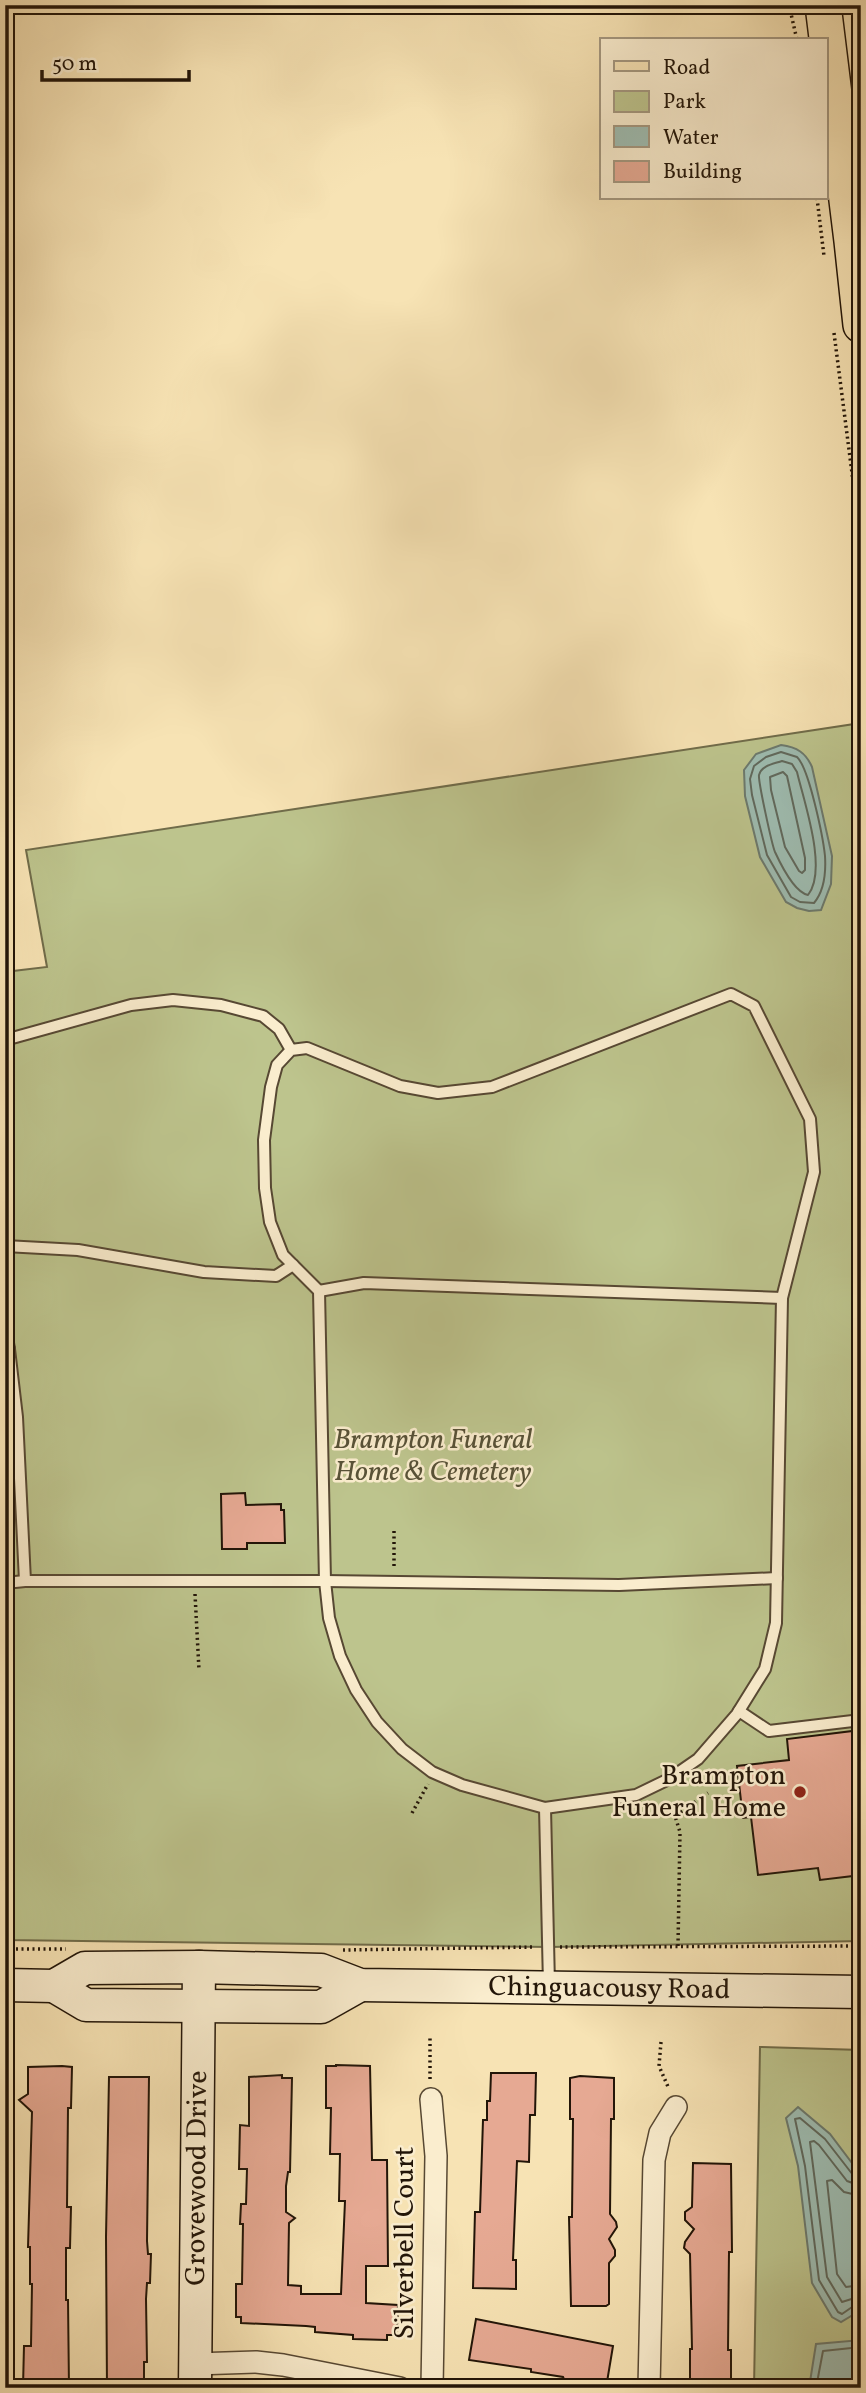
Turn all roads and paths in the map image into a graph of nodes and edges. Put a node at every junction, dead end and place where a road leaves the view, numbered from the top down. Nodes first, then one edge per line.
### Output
1 (789, 5) edge
2 (823, 5) edge
3 (797, 38) edge
4 (825, 38) edge
5 (828, 71) edge
6 (817, 200) edge
7 (826, 267) dead end
8 (847, 323) edge
9 (861, 543) edge
10 (5, 1040) edge
11 (291, 1049) junction
12 (5, 1246) edge
13 (293, 1265) junction
14 (319, 1291) junction
15 (782, 1298) junction
16 (5, 1325) edge
17 (7, 1349) edge
18 (394, 1531) dead end
19 (777, 1578) junction
20 (25, 1581) junction
21 (195, 1581) junction
22 (325, 1581) junction
23 (394, 1582) junction
24 (5, 1583) edge
25 (199, 1670) dead end
26 (739, 1711) junction
27 (861, 1720) edge
28 (434, 1773) junction
29 (708, 1793) dead end
30 (545, 1808) junction
31 (412, 1813) dead end
32 (678, 1946) junction
33 (861, 1946) edge
34 (550, 1947) junction
35 (5, 1949) edge
36 (75, 1950) dead end
37 (333, 1950) dead end
38 (199, 1967) junction
39 (360, 1985) junction
40 (5, 1986) edge
41 (54, 1986) junction
42 (549, 1988) junction
43 (861, 1992) edge
44 (199, 2006) junction
45 (430, 2035) dead end
46 (661, 2042) dead end
47 (431, 2099) joint
48 (676, 2107) joint
49 (195, 2376) edge
50 (400, 2388) edge
51 (432, 2388) edge
52 (649, 2388) edge

1 - 3 path
2 - 4 main road
5 - 8 main road
6 - 7 path
8 - 9 path
10 - 11 lane
11 - 13 lane
11 - 15 lane
12 - 13 lane
13 - 14 lane
14 - 15 lane
14 - 22 lane
15 - 19 lane
16 - 17 lane
17 - 20 lane
18 - 23 path
19 - 23 lane
19 - 26 lane
20 - 21 lane
20 - 24 lane
21 - 22 lane
21 - 25 path
22 - 23 lane
22 - 28 lane
26 - 27 lane
26 - 30 lane
28 - 30 lane
28 - 31 path
29 - 32 path
30 - 34 lane
32 - 33 path
32 - 34 path
34 - 37 path
34 - 42 lane
35 - 36 path
38 - 39 main road, Chinguacousy Road
38 - 41 main road, Chinguacousy Road
38 - 44 main road, Grovewood Drive
39 - 42 main road, Chinguacousy Road
39 - 44 main road
40 - 41 main road
41 - 44 main road
42 - 43 main road, Chinguacousy Road
44 - 49 main road, Grovewood Drive
45 - 47 path
46 - 48 path
47 - 51 street, Silverbell Court
48 - 52 street
49 - 50 street

